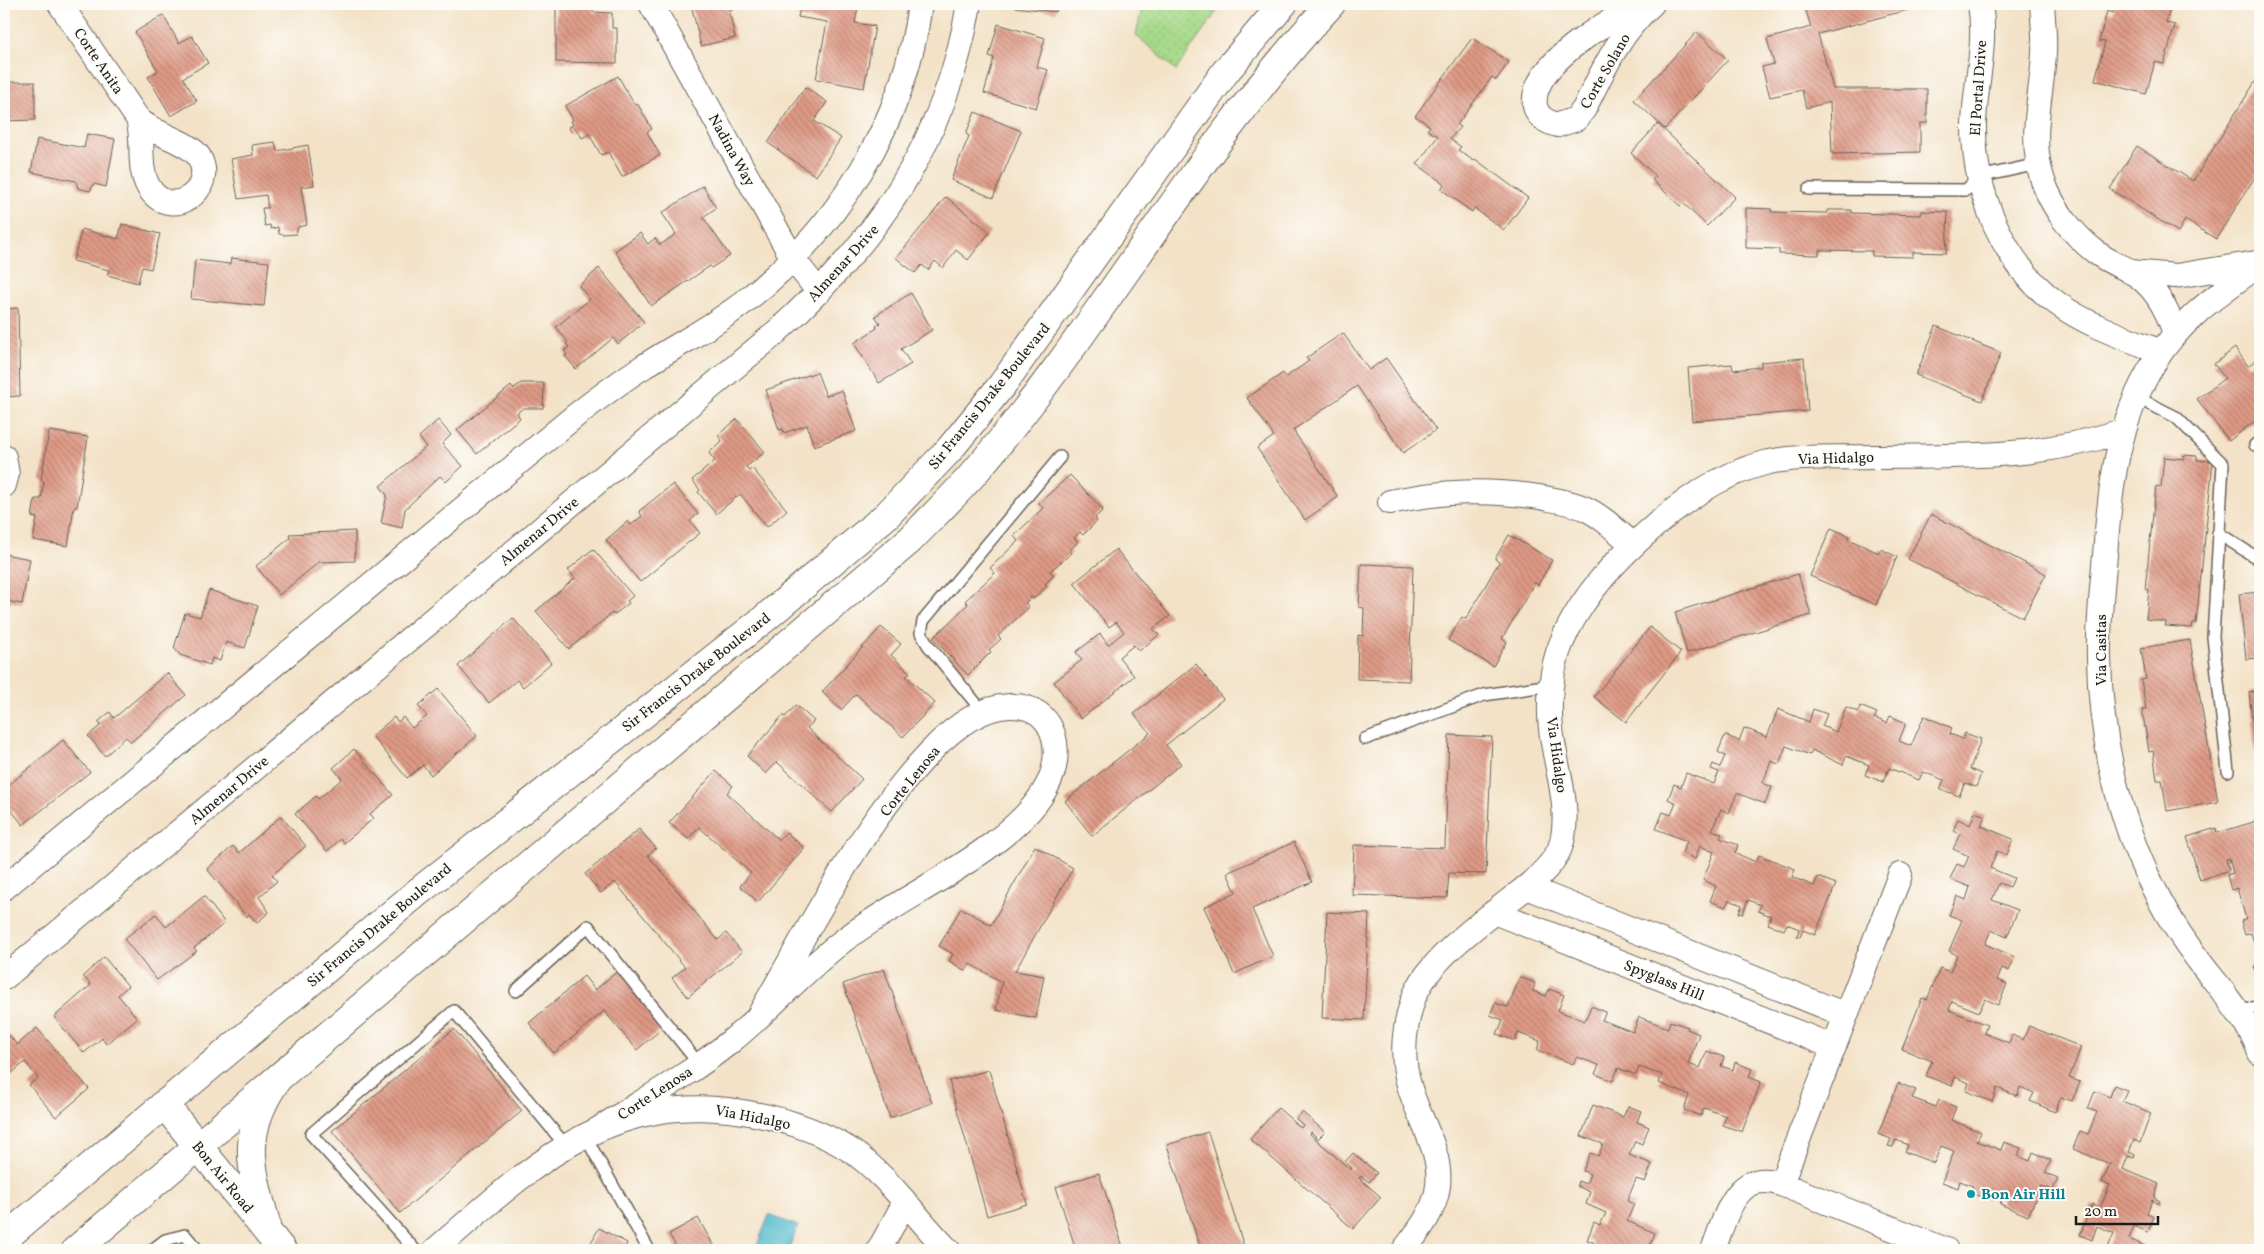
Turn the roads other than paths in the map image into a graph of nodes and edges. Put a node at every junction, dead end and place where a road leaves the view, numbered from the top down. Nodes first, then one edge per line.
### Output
1 (60, 4) edge
2 (651, 4) edge
3 (920, 4) edge
4 (969, 4) edge
5 (1283, 4) edge
6 (1331, 4) edge
7 (1643, 4) edge
8 (1652, 4) edge
9 (1980, 4) edge
10 (2042, 4) edge
11 (138, 119) dead end
12 (2038, 164) junction
13 (1979, 176) junction
14 (1809, 189) dead end
15 (793, 259) junction
16 (2260, 263) edge
17 (2130, 271) junction
18 (819, 292) junction
19 (2168, 343) junction
20 (2136, 397) junction
21 (2122, 431) junction
22 (4, 457) edge
23 (1060, 457) dead end
24 (4, 485) edge
25 (1390, 502) dead end
26 (2218, 533) junction
27 (1633, 545) junction
28 (2260, 560) edge
29 (1551, 685) junction
30 (984, 712) junction
31 (1365, 739) dead end
32 (2228, 772) dead end
33 (1900, 875) dead end
34 (4, 888) edge
35 (1526, 888) junction
36 (1494, 912) junction
37 (4, 978) edge
38 (516, 991) dead end
39 (2249, 1009) edge
40 (1846, 1015) junction
41 (758, 1017) junction
42 (2258, 1042) edge
43 (1834, 1046) junction
44 (699, 1064) junction
45 (278, 1078) junction
46 (164, 1104) junction
47 (583, 1137) junction
48 (198, 1146) junction
49 (1781, 1184) junction
50 (905, 1202) junction
51 (4, 1239) edge
52 (276, 1242) edge
53 (1938, 1249) edge
54 (76, 1250) edge
55 (152, 1250) edge
56 (198, 1250) edge
57 (415, 1250) edge
58 (435, 1250) edge
59 (649, 1250) edge
60 (879, 1250) edge
61 (948, 1250) edge
62 (1404, 1250) edge
63 (1713, 1250) edge

1 - 11 street, Corte Anita
2 - 15 street, Nadina Way
3 - 15 street
4 - 18 street, Almenar Drive
5 - 46 main road, Sir Francis Drake Boulevard
6 - 45 main road
7 - 8 street, Corte Solano
9 - 13 street, El Portal Drive
10 - 12 street
12 - 13 lane
12 - 17 street
13 - 14 lane
13 - 19 street, El Portal Drive
15 - 18 street, Nadina Way
15 - 34 street
16 - 17 street
16 - 19 street, Via Casitas
17 - 19 street
18 - 37 street, Almenar Drive
19 - 20 street, Via Casitas
20 - 21 street, Via Casitas
20 - 26 lane
21 - 27 street, Via Hidalgo
21 - 39 street, Via Casitas
22 - 24 street
23 - 30 lane
25 - 27 street
26 - 28 lane
26 - 32 lane
27 - 29 street, Via Hidalgo
29 - 31 lane
29 - 35 street, Via Hidalgo
30 - 41 street, Corte Lenosa
30 - 41 street, Corte Lenosa
33 - 40 street
35 - 36 street, Via Hidalgo
35 - 40 street
36 - 43 street, Spyglass Hill
36 - 62 street, Via Hidalgo
38 - 44 lane
39 - 42 street, Via Casitas
40 - 43 street
41 - 44 street, Corte Lenosa
43 - 49 street
44 - 47 street, Corte Lenosa
45 - 48 main road
45 - 52 main road
46 - 48 main road, Bon Air Road
46 - 51 main road, Sir Francis Drake Boulevard
47 - 50 street, Via Hidalgo
47 - 57 lane
47 - 58 street, Via Hidalgo
47 - 59 lane
48 - 52 main road, Bon Air Road
48 - 54 main road
49 - 53 street
49 - 63 street
50 - 60 street
50 - 61 street, Via Hidalgo
55 - 56 lane

